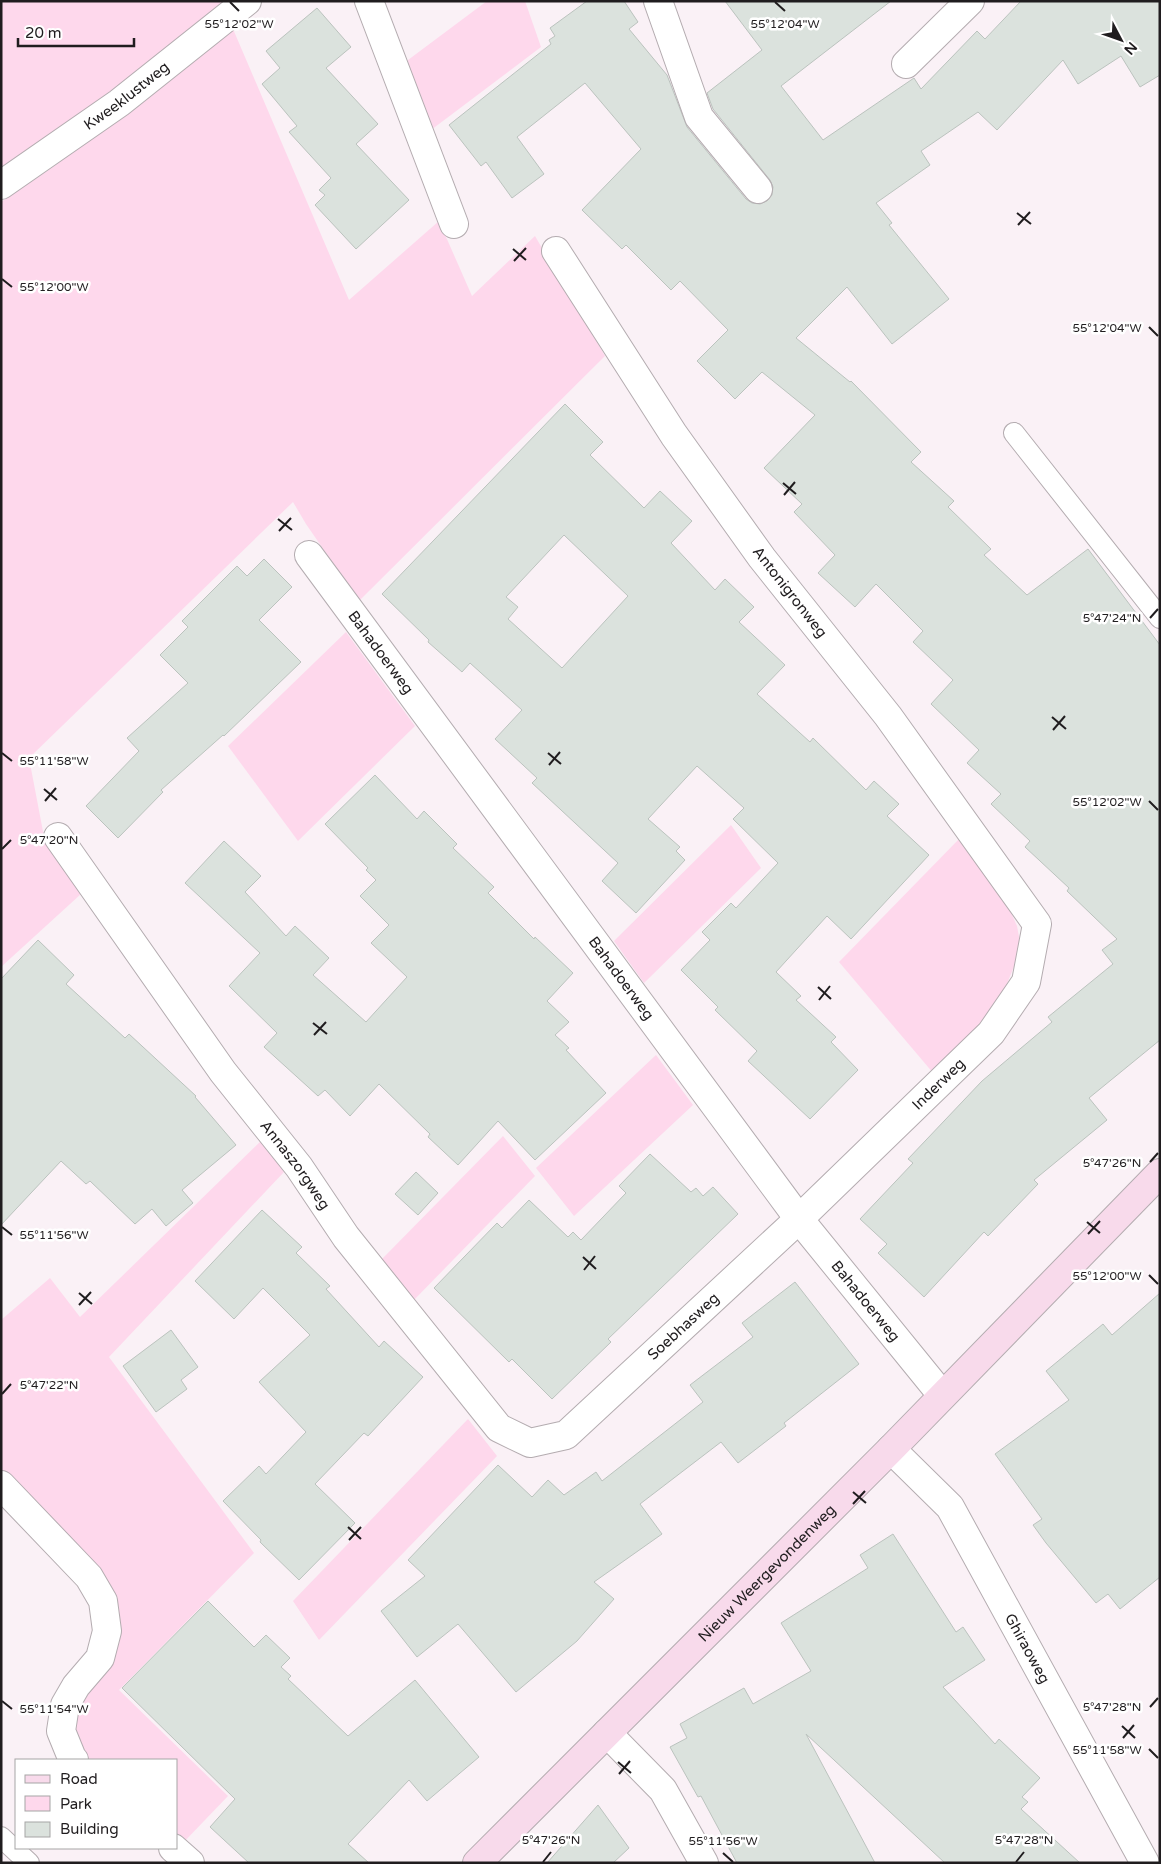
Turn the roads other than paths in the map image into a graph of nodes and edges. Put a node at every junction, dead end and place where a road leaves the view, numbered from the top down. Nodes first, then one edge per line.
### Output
1 (248, 1) edge
2 (369, 1) edge
3 (658, 1) edge
4 (970, 1) edge
5 (906, 64) dead end
6 (1, 185) edge
7 (758, 189) dead end
8 (454, 224) dead end
9 (556, 251) dead end
10 (1014, 433) dead end
11 (309, 555) dead end
12 (1160, 618) edge
13 (58, 837) dead end
14 (1037, 924) joint
15 (1160, 1173) edge
16 (799, 1219) junction
17 (942, 1395) junction
18 (566, 1435) joint
19 (891, 1449) junction
20 (1, 1484) edge
21 (607, 1733) junction
22 (73, 1759) edge
23 (1, 1837) edge
24 (174, 1849) edge
25 (28, 1863) edge
26 (190, 1863) edge
27 (477, 1863) edge
28 (704, 1863) edge
29 (1145, 1863) edge

1 - 6 street, Kweeklustweg
2 - 8 street
3 - 7 street
4 - 5 street
9 - 14 street, Antonigronweg
10 - 12 lane
11 - 16 street, Bahadoerweg
13 - 18 street, Annaszorgweg
14 - 16 street, Inderweg
15 - 17 street, Nieuw Weergevondenweg
16 - 17 street, Bahadoerweg
16 - 18 street, Soebhasweg
17 - 19 street, Nieuw Weergevondenweg
19 - 21 street, Nieuw Weergevondenweg
19 - 29 street, Ghiraoweg
20 - 22 street
21 - 27 street, Nieuw Weergevondenweg
21 - 28 street
23 - 25 lane
24 - 26 street

